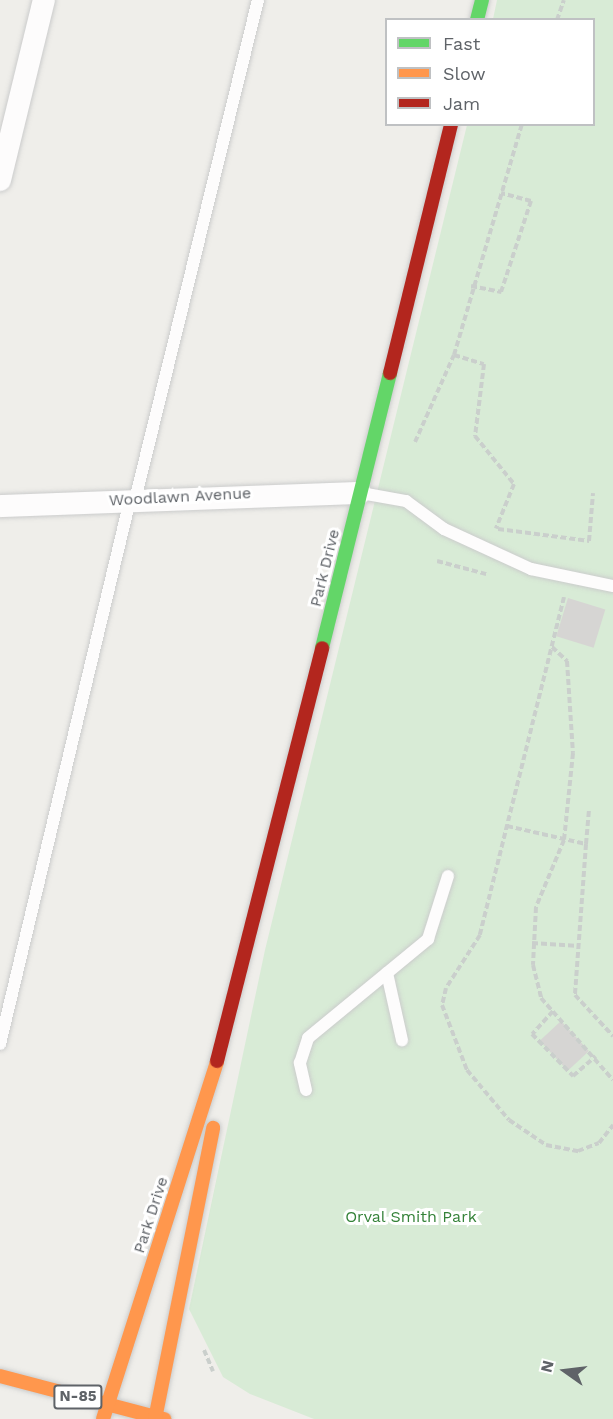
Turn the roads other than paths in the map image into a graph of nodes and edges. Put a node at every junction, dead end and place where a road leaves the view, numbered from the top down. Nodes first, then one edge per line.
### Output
1 (44, 0) edge
2 (258, 0) edge
3 (482, 0) edge
4 (478, 18) edge
5 (451, 126) edge
6 (0, 180) edge
7 (360, 493) junction
8 (133, 500) junction
9 (0, 506) edge
10 (613, 586) edge
11 (448, 876) dead end
12 (387, 973) junction
13 (230, 1020) junction
14 (402, 1040) dead end
15 (0, 1044) edge
16 (306, 1089) dead end
17 (0, 1376) edge
18 (107, 1405) junction
19 (158, 1418) edge
20 (102, 1419) edge

1 - 6 street
2 - 8 lane
3 - 4 street
5 - 7 street, Park Drive
7 - 8 street, Woodlawn Avenue
7 - 10 lane
7 - 13 street, Park Drive
8 - 9 street, Woodlawn Avenue
8 - 15 lane
11 - 12 lane
12 - 14 lane
12 - 16 lane
13 - 18 street, Park Drive
13 - 19 street, Park Drive
17 - 18 street, N-85
18 - 19 street, N-85
18 - 20 street, Park Drive

